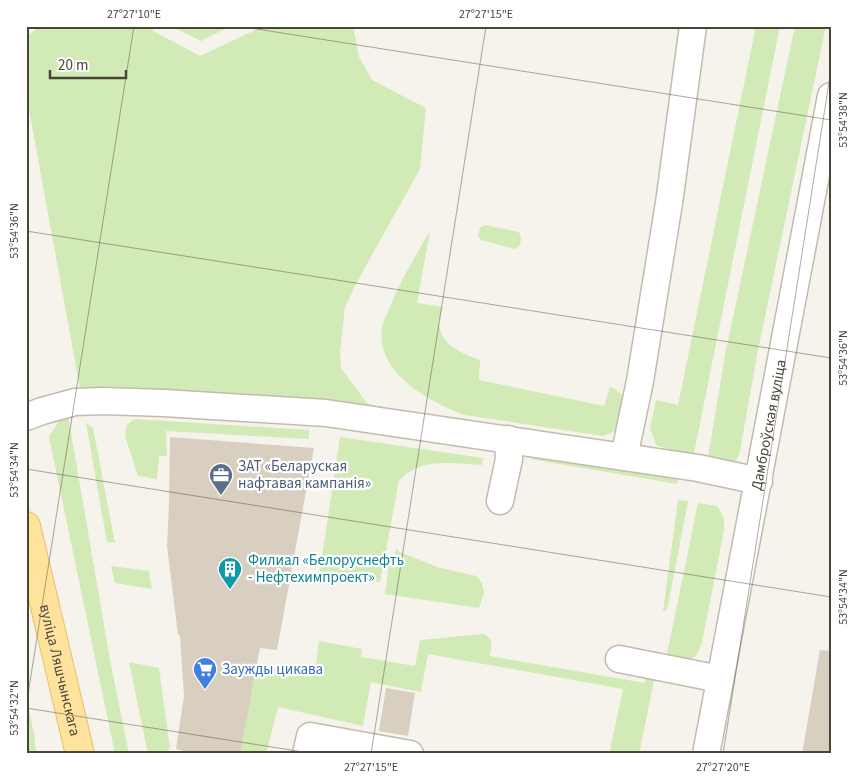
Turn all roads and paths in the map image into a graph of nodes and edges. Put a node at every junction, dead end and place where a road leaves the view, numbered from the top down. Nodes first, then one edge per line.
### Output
1 (693, 26) edge
2 (831, 96) edge
3 (26, 417) edge
4 (508, 439) junction
5 (624, 457) junction
6 (758, 481) junction
7 (500, 500) dead end
8 (26, 526) edge
9 (619, 659) dead end
10 (720, 679) junction
11 (80, 754) edge
12 (306, 754) edge
13 (410, 754) edge
14 (706, 754) edge

1 - 5 street
2 - 6 street, Дамброўская вуліца
3 - 4 street
4 - 5 street
4 - 7 street
5 - 6 street
6 - 10 street, Дамброўская вуліца
8 - 11 main road, вуліца Ляшчынскага
9 - 10 street
10 - 14 street, Дамброўская вуліца
12 - 13 street

